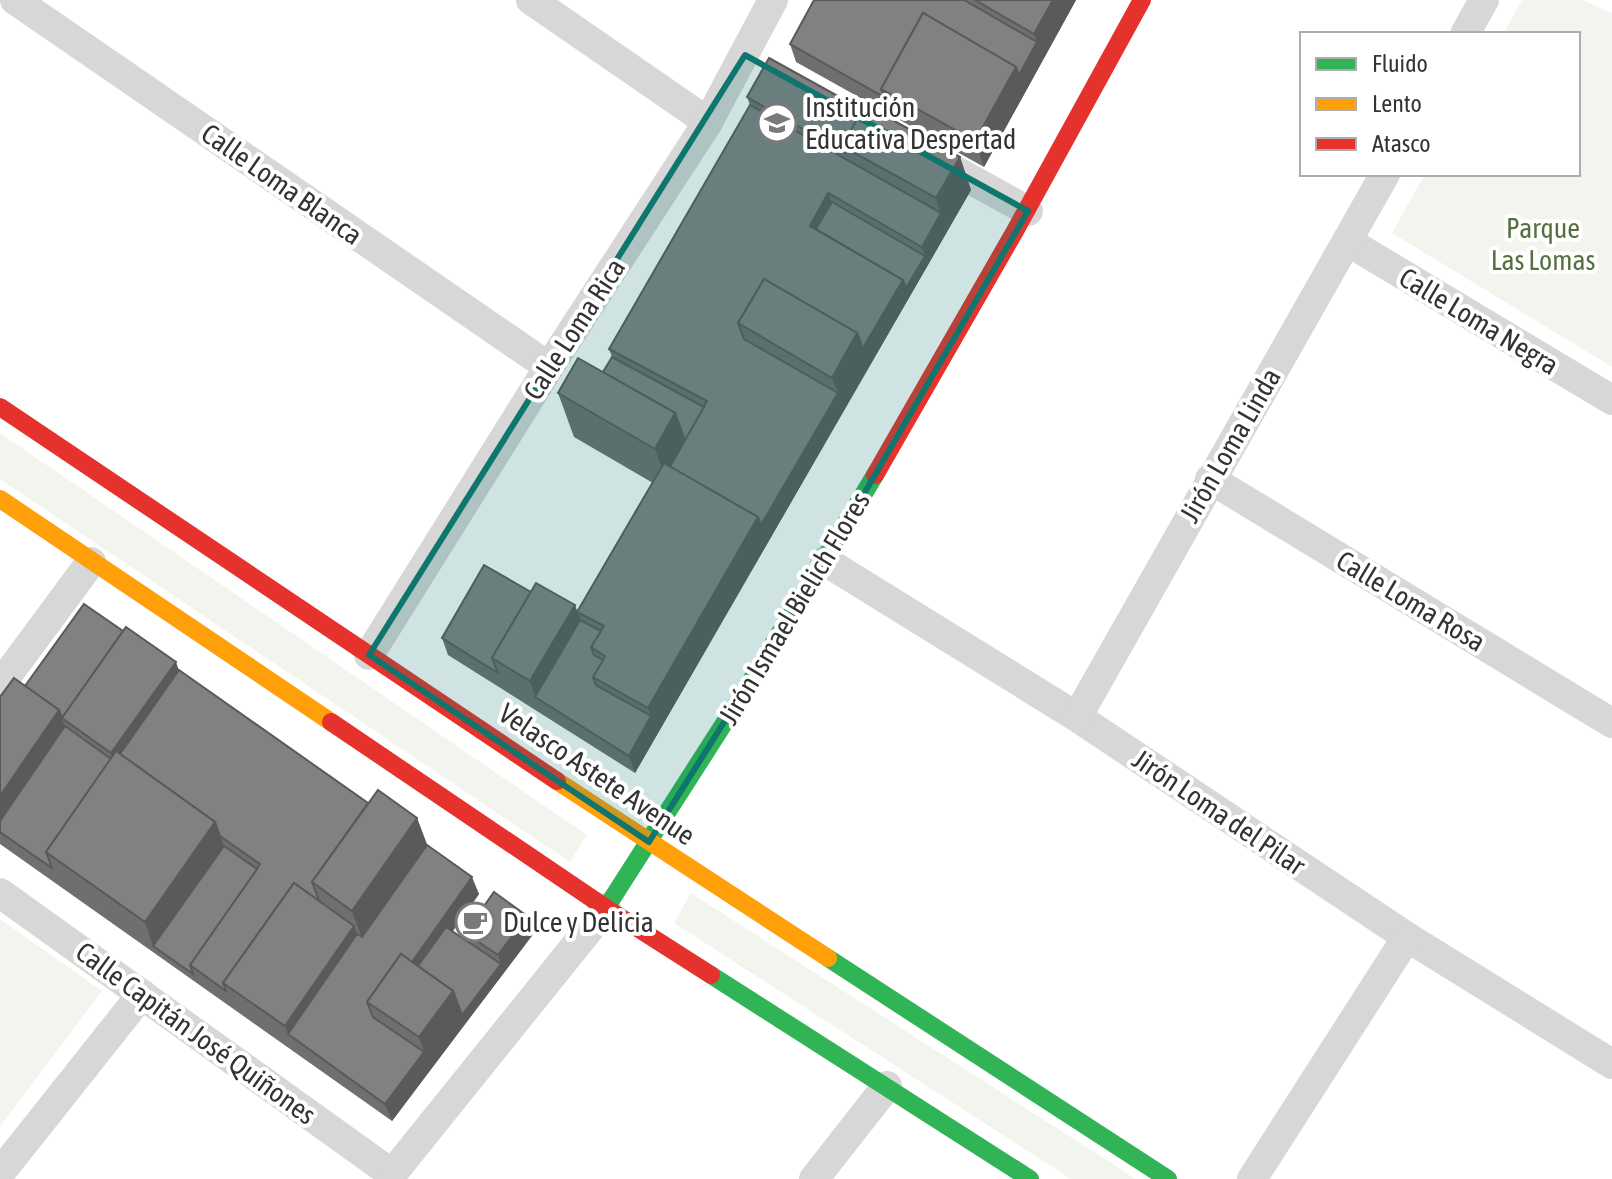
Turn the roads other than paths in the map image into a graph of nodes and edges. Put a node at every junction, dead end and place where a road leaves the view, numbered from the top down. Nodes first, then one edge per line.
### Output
1 (15, 0) edge
2 (531, 0) edge
3 (773, 0) edge
4 (1142, 0) edge
5 (1484, 0) edge
6 (1466, 32) edge
7 (745, 55) junction
8 (772, 70) edge
9 (708, 122) junction
10 (907, 144) edge
11 (1384, 176) edge
12 (1028, 211) junction
13 (1347, 241) junction
14 (549, 367) junction
15 (1612, 400) edge
16 (0, 407) edge
17 (1210, 479) junction
18 (0, 499) edge
19 (825, 561) junction
20 (91, 562) junction
21 (369, 655) junction
22 (0, 685) edge
23 (1077, 717) junction
24 (1612, 723) edge
25 (649, 842) junction
26 (0, 893) edge
27 (606, 908) junction
28 (1407, 937) junction
29 (142, 994) junction
30 (1612, 1064) edge
31 (887, 1086) junction
32 (0, 1173) edge
33 (390, 1176) edge
34 (814, 1179) edge
35 (1030, 1179) edge
36 (1168, 1179) edge
37 (1252, 1179) edge

1 - 14 street, Calle Loma Blanca
2 - 9 street
3 - 7 street, Calle Loma Rica
4 - 12 main road, Jirón Ismael Bielich Flores
5 - 6 street
7 - 8 street
7 - 9 street, Calle Loma Rica
9 - 14 street, Calle Loma Rica
10 - 12 street
11 - 13 street, Jirón Loma Linda
12 - 19 main road, Jirón Ismael Bielich Flores
13 - 15 street, Calle Loma Negra
13 - 17 street, Jirón Loma Linda
14 - 21 street, Calle Loma Rica
16 - 21 main road, Velasco Astete Avenue
17 - 23 street, Jirón Loma Linda
17 - 24 street, Calle Loma Rosa
18 - 20 main road
19 - 23 street, Jirón Loma del Pilar
19 - 25 main road, Jirón Ismael Bielich Flores
20 - 22 street
20 - 27 main road
21 - 25 main road, Velasco Astete Avenue
23 - 28 street, Jirón Loma del Pilar
25 - 27 main road, Jirón Ismael Bielich Flores
25 - 36 main road, Velasco Astete Avenue
26 - 29 street, Calle Capitán José Quiñones
27 - 31 main road
27 - 33 street, Jirón Ismael Bielich Flores
28 - 30 street, Jirón Loma del Pilar
28 - 37 street
29 - 32 street
29 - 33 street, Calle Capitán José Quiñones
31 - 34 street
31 - 35 main road

